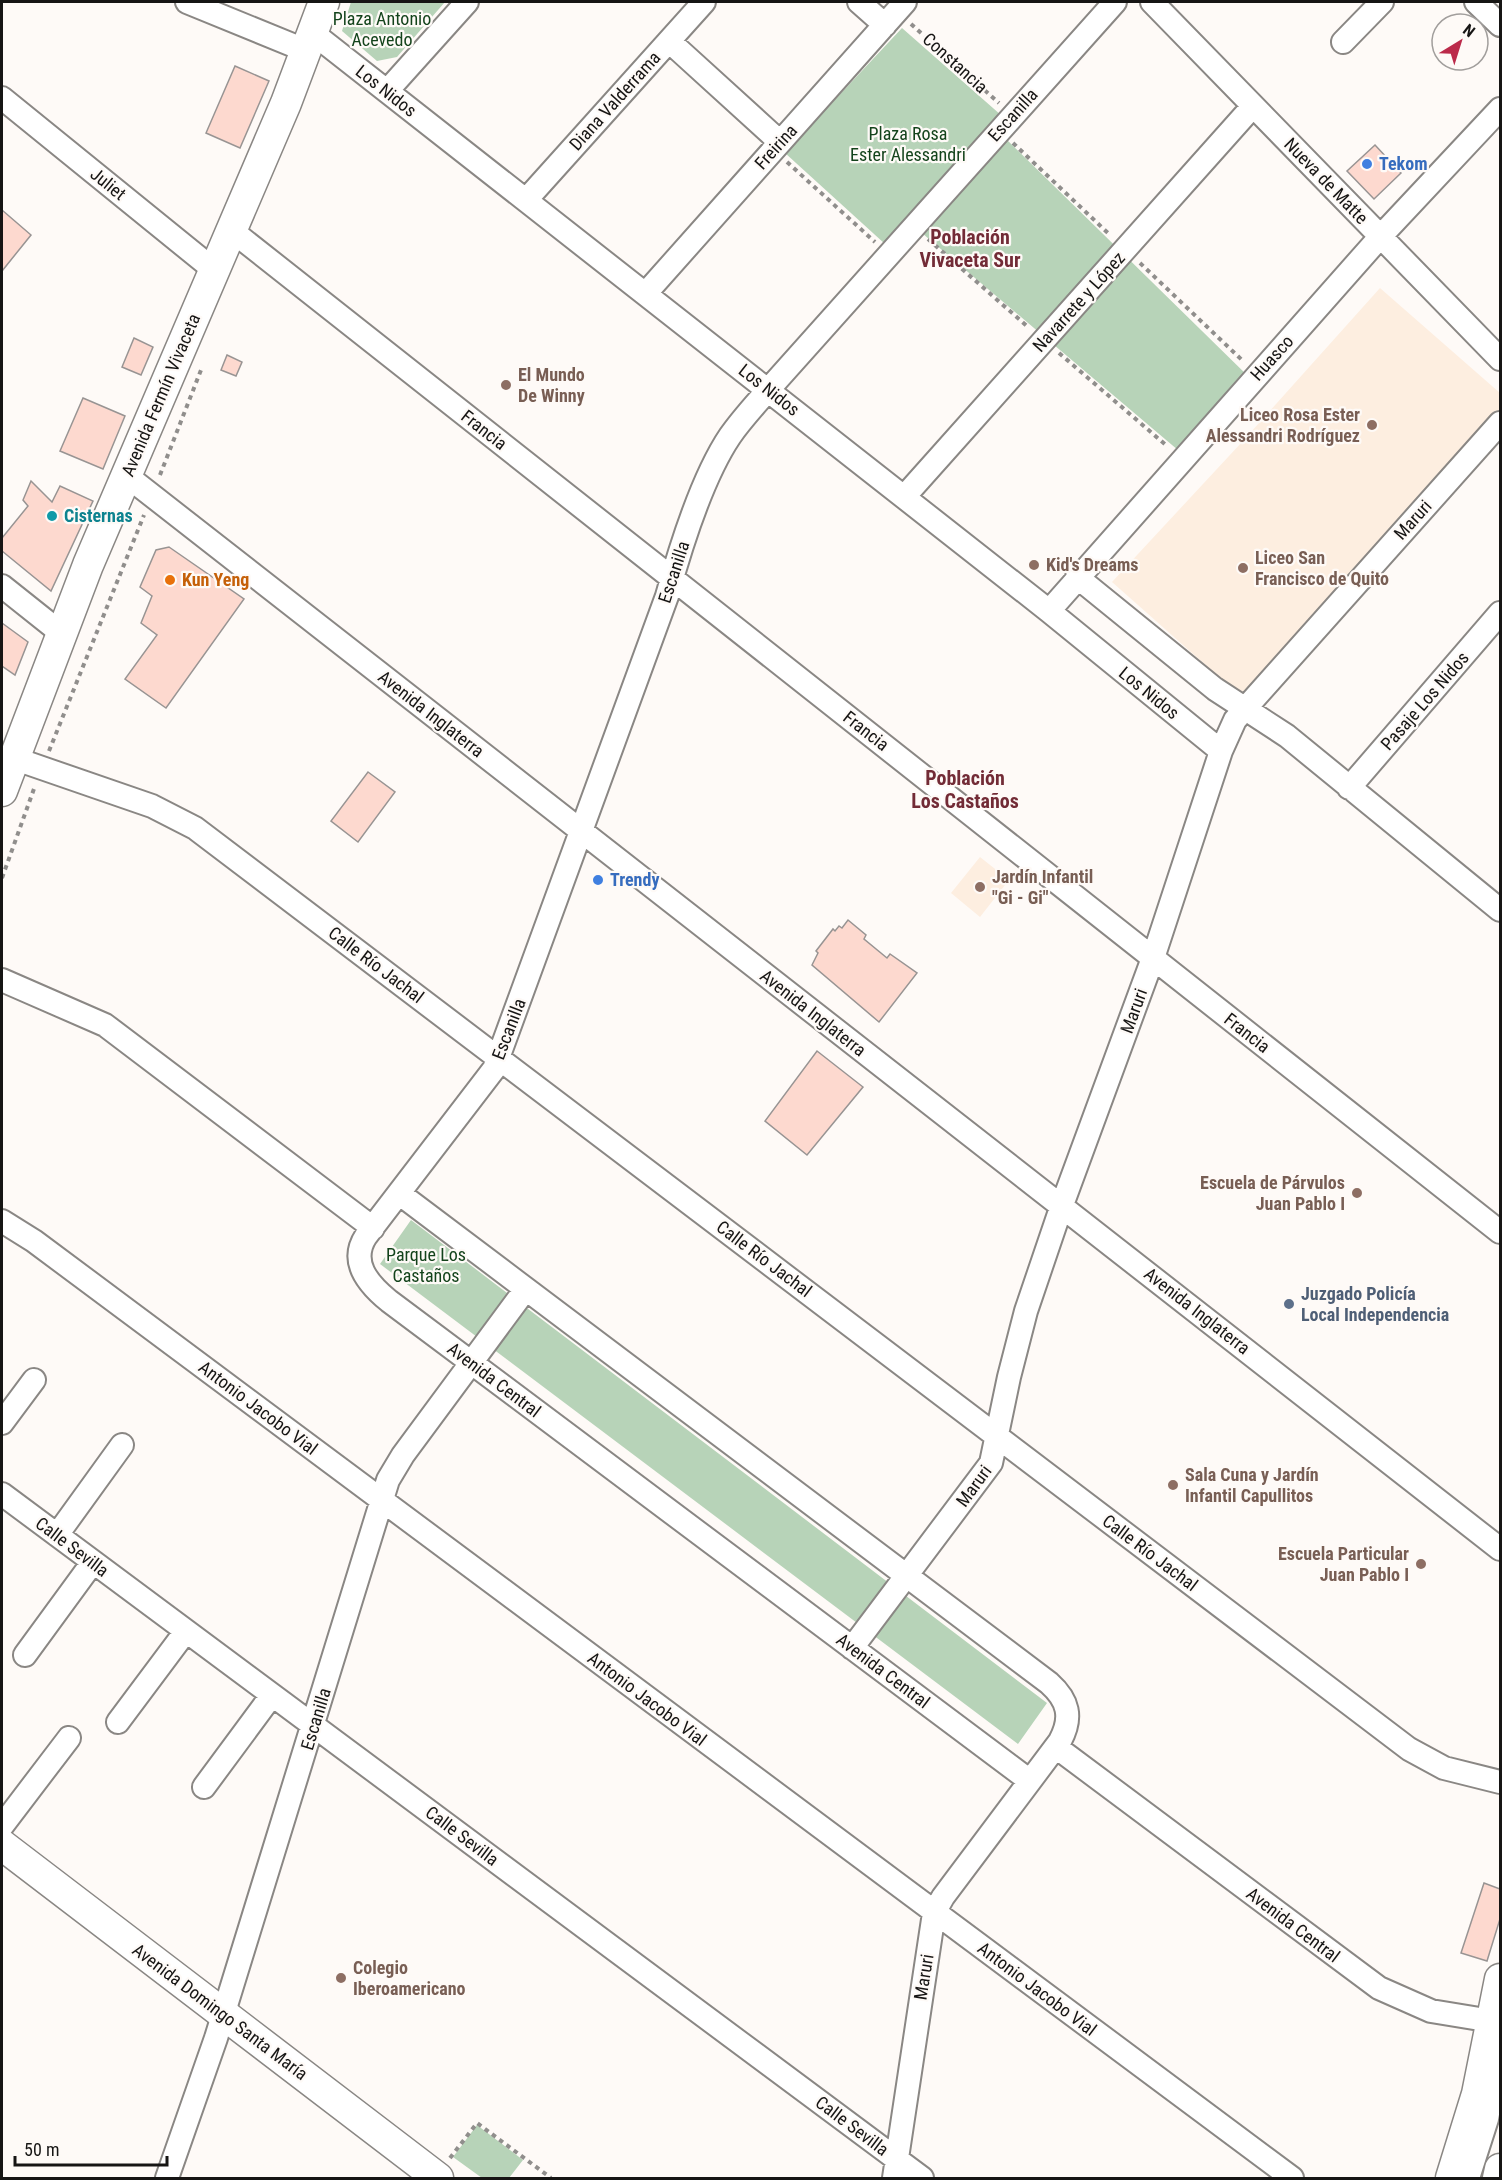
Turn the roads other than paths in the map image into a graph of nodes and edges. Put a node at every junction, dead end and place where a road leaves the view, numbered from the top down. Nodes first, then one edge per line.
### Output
1 (187, 2) edge
2 (324, 2) edge
3 (467, 2) edge
4 (704, 2) edge
5 (859, 2) edge
6 (1115, 2) edge
7 (1152, 2) edge
8 (1382, 2) edge
9 (1476, 2) edge
10 (895, 12) edge
11 (1500, 26) edge
12 (669, 41) junction
13 (1343, 42) dead end
14 (310, 43) junction
15 (387, 91) junction
16 (2, 98) edge
17 (1253, 106) junction
18 (1500, 109) edge
19 (777, 146) junction
20 (526, 200) junction
21 (231, 230) junction
22 (1380, 237) junction
23 (214, 270) junction
24 (646, 293) junction
25 (1500, 359) edge
26 (768, 390) junction
27 (1500, 423) edge
28 (127, 476) junction
29 (904, 497) junction
30 (1077, 577) junction
31 (672, 578) junction
32 (2, 586) edge
33 (1049, 611) junction
34 (1500, 613) edge
35 (61, 633) junction
36 (1244, 707) junction
37 (1221, 752) junction
38 (13, 758) junction
39 (1349, 788) junction
40 (2, 791) edge
41 (582, 832) junction
42 (1500, 910) edge
43 (1153, 958) junction
44 (2, 980) edge
45 (500, 1057) junction
46 (400, 1194) junction
47 (1062, 1205) junction
48 (2, 1221) edge
49 (373, 1228) junction
50 (1500, 1233) edge
51 (525, 1290) junction
52 (471, 1363) junction
53 (34, 1380) dead end
54 (2, 1423) edge
55 (997, 1437) junction
56 (122, 1445) dead end
57 (3, 1498) edge
58 (382, 1500) junction
59 (57, 1535) junction
60 (1500, 1549) edge
61 (93, 1562) junction
62 (906, 1576) junction
63 (186, 1631) junction
64 (852, 1648) junction
65 (25, 1655) dead end
66 (272, 1695) junction
67 (118, 1722) dead end
68 (314, 1726) junction
69 (69, 1738) dead end
70 (1056, 1747) junction
71 (1030, 1781) junction
72 (1500, 1782) edge
73 (204, 1787) dead end
74 (2, 1826) edge
75 (2, 1845) edge
76 (934, 1913) junction
77 (1500, 1979) edge
78 (222, 2014) junction
79 (1492, 2021) junction
80 (1500, 2051) edge
81 (1500, 2119) edge
82 (895, 2169) edge
83 (1500, 2169) edge
84 (167, 2178) edge
85 (437, 2178) edge
86 (922, 2178) edge
87 (1292, 2178) edge
88 (1451, 2178) edge
89 (1468, 2178) edge
90 (1482, 2178) edge
91 (1497, 2178) edge

1 - 14 street, Los Nidos
2 - 14 main road, Avenida Fermín Vivaceta
3 - 15 street
4 - 12 street, Diana Valderrama
5 - 10 street
6 - 26 street, Escanilla
7 - 17 street, Nueva de Matte
8 - 13 street
9 - 11 street
10 - 19 street, Freirina
12 - 19 street
12 - 20 street, Diana Valderrama
14 - 15 street, Los Nidos
14 - 21 main road, Avenida Fermín Vivaceta
15 - 20 street, Los Nidos
16 - 23 street, Juliet
17 - 22 street, Nueva de Matte
17 - 29 street, Navarrete y López
18 - 22 street, Huasco
19 - 24 street, Freirina
20 - 24 street, Los Nidos
21 - 23 main road, Avenida Fermín Vivaceta
21 - 31 street, Francia
22 - 25 street, Nueva de Matte
22 - 30 street, Huasco
23 - 28 main road, Avenida Fermín Vivaceta
24 - 26 street, Los Nidos
26 - 29 street, Los Nidos
26 - 31 street, Escanilla
27 - 36 street, Maruri
28 - 35 main road, Avenida Fermín Vivaceta
28 - 41 street, Avenida Inglaterra
29 - 33 street, Los Nidos
30 - 33 street, Huasco
30 - 36 street
31 - 41 street, Escanilla
31 - 43 street, Francia
32 - 35 street
33 - 37 street, Los Nidos
34 - 39 street, Pasaje Los Nidos
35 - 38 main road, Avenida Fermín Vivaceta
36 - 37 street, Maruri
36 - 39 street
37 - 43 street, Maruri
38 - 40 main road, Avenida Fermín Vivaceta
38 - 45 street, Calle Río Jachal
39 - 42 street
41 - 45 street, Escanilla
41 - 47 street, Avenida Inglaterra
43 - 47 street, Maruri
43 - 50 street, Francia
44 - 49 street
45 - 46 street, Escanilla
45 - 55 street, Calle Río Jachal
46 - 49 street, Escanilla
46 - 51 street
47 - 55 street, Maruri
47 - 60 street, Avenida Inglaterra
48 - 58 street, Antonio Jacobo Vial
49 - 52 street, Avenida Central
51 - 52 street, Escanilla
51 - 62 street
52 - 58 street, Escanilla
52 - 64 street, Avenida Central
53 - 54 street
55 - 62 street, Maruri
55 - 72 street, Calle Río Jachal
56 - 59 street
57 - 59 street, Calle Sevilla
58 - 68 street, Escanilla
58 - 76 street, Antonio Jacobo Vial
59 - 61 street, Calle Sevilla
61 - 63 street, Calle Sevilla
61 - 65 street
62 - 64 street, Maruri
62 - 70 street, Maruri
63 - 66 street, Calle Sevilla
63 - 67 street
64 - 71 street, Avenida Central
66 - 68 street, Calle Sevilla
66 - 73 street
68 - 78 street, Escanilla
68 - 82 street, Calle Sevilla
69 - 74 street
70 - 71 street, Maruri
70 - 79 street, Avenida Central
71 - 76 street, Maruri
75 - 78 main road, Avenida Domingo Santa María
76 - 82 street, Maruri
76 - 87 street, Antonio Jacobo Vial
77 - 79 main road
78 - 84 street, Escanilla
78 - 85 main road, Avenida Domingo Santa María
79 - 88 main road
80 - 89 street
81 - 90 street
82 - 86 street, Calle Sevilla
83 - 91 main road

